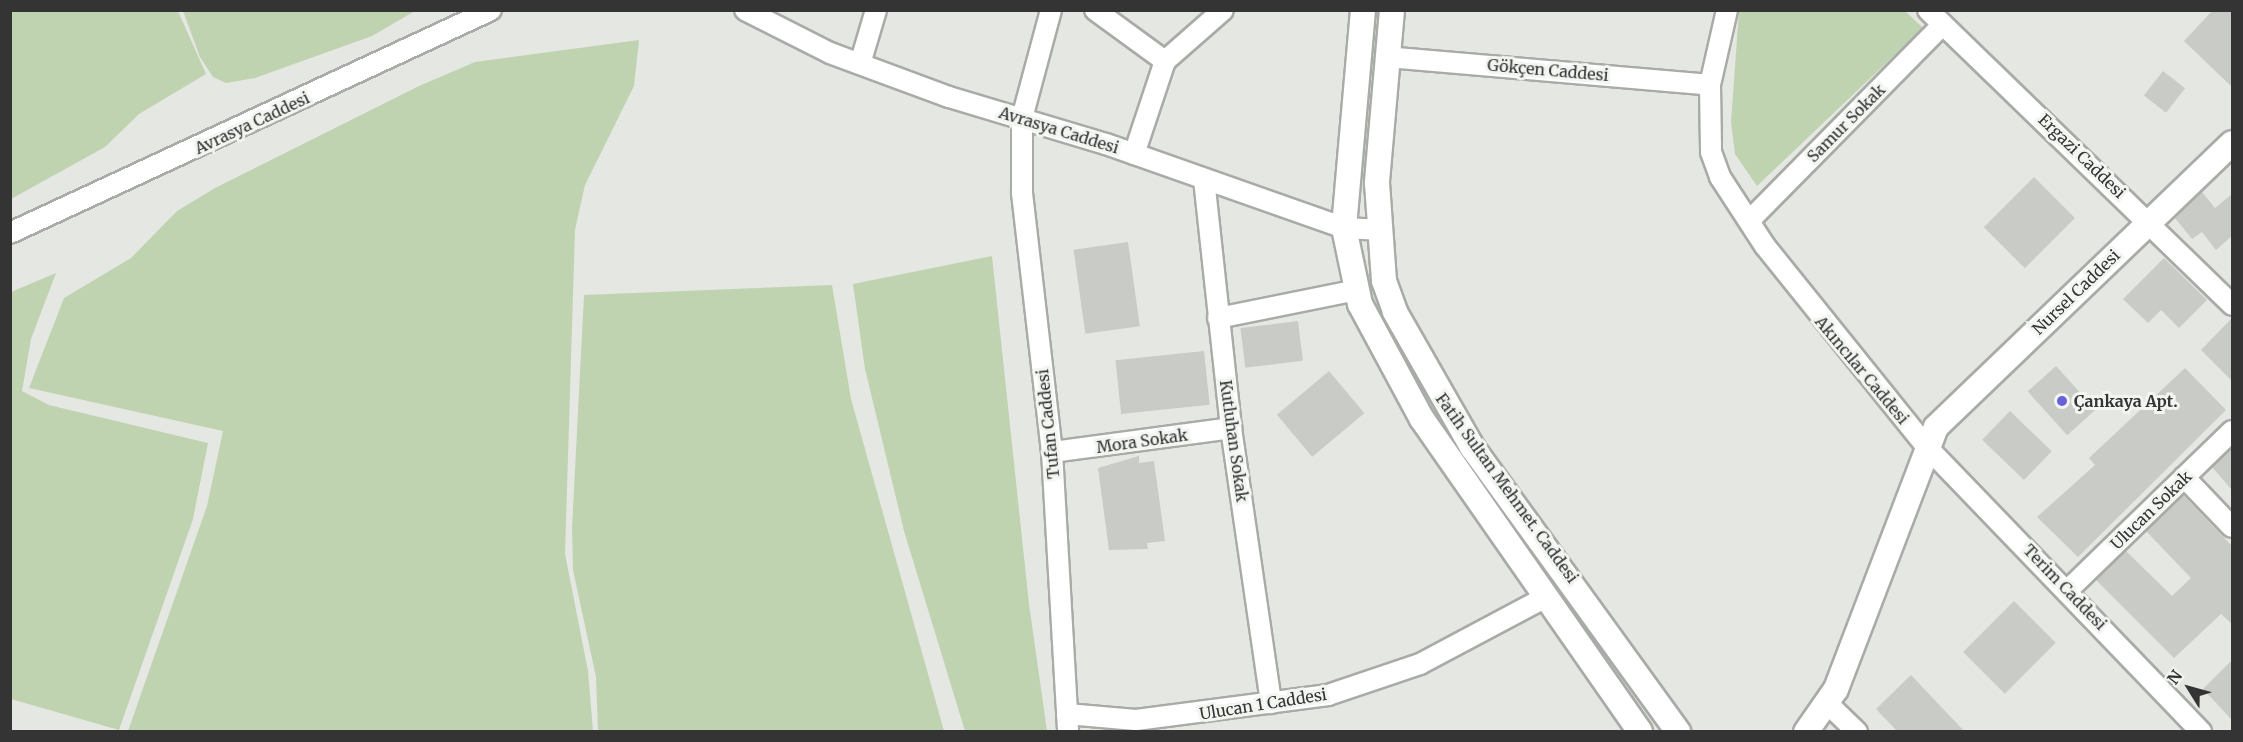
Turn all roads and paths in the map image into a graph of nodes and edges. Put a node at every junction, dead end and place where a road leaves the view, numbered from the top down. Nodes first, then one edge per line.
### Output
1 (491, 10) edge
2 (745, 10) edge
3 (876, 10) edge
4 (1051, 10) edge
5 (1095, 10) edge
6 (1223, 10) edge
7 (1363, 10) edge
8 (1392, 10) edge
9 (1727, 10) edge
10 (1928, 10) edge
11 (1943, 24) junction
12 (1386, 57) junction
13 (1166, 61) junction
14 (860, 64) junction
15 (1710, 85) junction
16 (1022, 118) junction
17 (2232, 143) edge
18 (1134, 154) junction
19 (1204, 179) junction
20 (1749, 221) junction
21 (2150, 222) junction
22 (1344, 228) junction
23 (1378, 230) junction
24 (10, 233) edge
25 (1357, 290) junction
26 (2232, 305) edge
27 (1218, 318) junction
28 (1231, 428) junction
29 (2232, 431) edge
30 (1926, 446) junction
31 (1052, 452) junction
32 (2184, 477) junction
33 (2232, 527) edge
34 (2069, 589) junction
35 (1546, 597) junction
36 (1271, 703) junction
37 (1827, 703) junction
38 (1067, 723) edge
39 (1640, 732) edge
40 (1678, 732) edge
41 (1806, 732) edge
42 (1857, 732) edge
43 (2201, 732) edge

1 - 24 street, Avrasya Caddesi
2 - 14 street, Avrasya Caddesi
3 - 14 street
4 - 16 street, Tufan Caddesi
5 - 13 street
6 - 13 street
7 - 22 street, Fatih Sultan Mehmet. Caddesi
8 - 12 street, Fatih Sultan Mehmet. Caddesi
9 - 15 street, Akıncılar Caddesi
10 - 11 street, Ergazi Caddesi
11 - 20 street, Samur Sokak
11 - 21 street, Ergazi Caddesi
12 - 15 street, Gökçen Caddesi
12 - 23 street, Fatih Sultan Mehmet. Caddesi
13 - 18 street
14 - 16 street, Avrasya Caddesi
15 - 20 street, Akıncılar Caddesi
16 - 18 street, Avrasya Caddesi
16 - 31 street, Tufan Caddesi
17 - 21 street, Nursel Caddesi
18 - 19 street, Avrasya Caddesi
19 - 22 street, Avrasya Caddesi
19 - 27 street, Kutluhan Sokak
20 - 30 street, Akıncılar Caddesi
21 - 26 street, Ergazi Caddesi
21 - 30 street, Nursel Caddesi
22 - 23 street, Avrasya Caddesi
22 - 25 street, Fatih Sultan Mehmet. Caddesi
23 - 40 street, Fatih Sultan Mehmet. Caddesi
25 - 27 street
25 - 35 street, Fatih Sultan Mehmet. Caddesi
27 - 28 street, Kutluhan Sokak
28 - 31 street, Mora Sokak
28 - 36 street, Kutluhan Sokak
29 - 32 street, Ulucan Sokak
30 - 34 street, Terim Caddesi
30 - 37 street
31 - 38 street, Tufan Caddesi
32 - 33 street
32 - 34 street, Ulucan Sokak
34 - 43 street, Terim Caddesi
35 - 36 street, Ulucan 1 Caddesi
35 - 39 street, Fatih Sultan Mehmet. Caddesi
36 - 38 street, Ulucan 1 Caddesi
37 - 41 street
37 - 42 street

